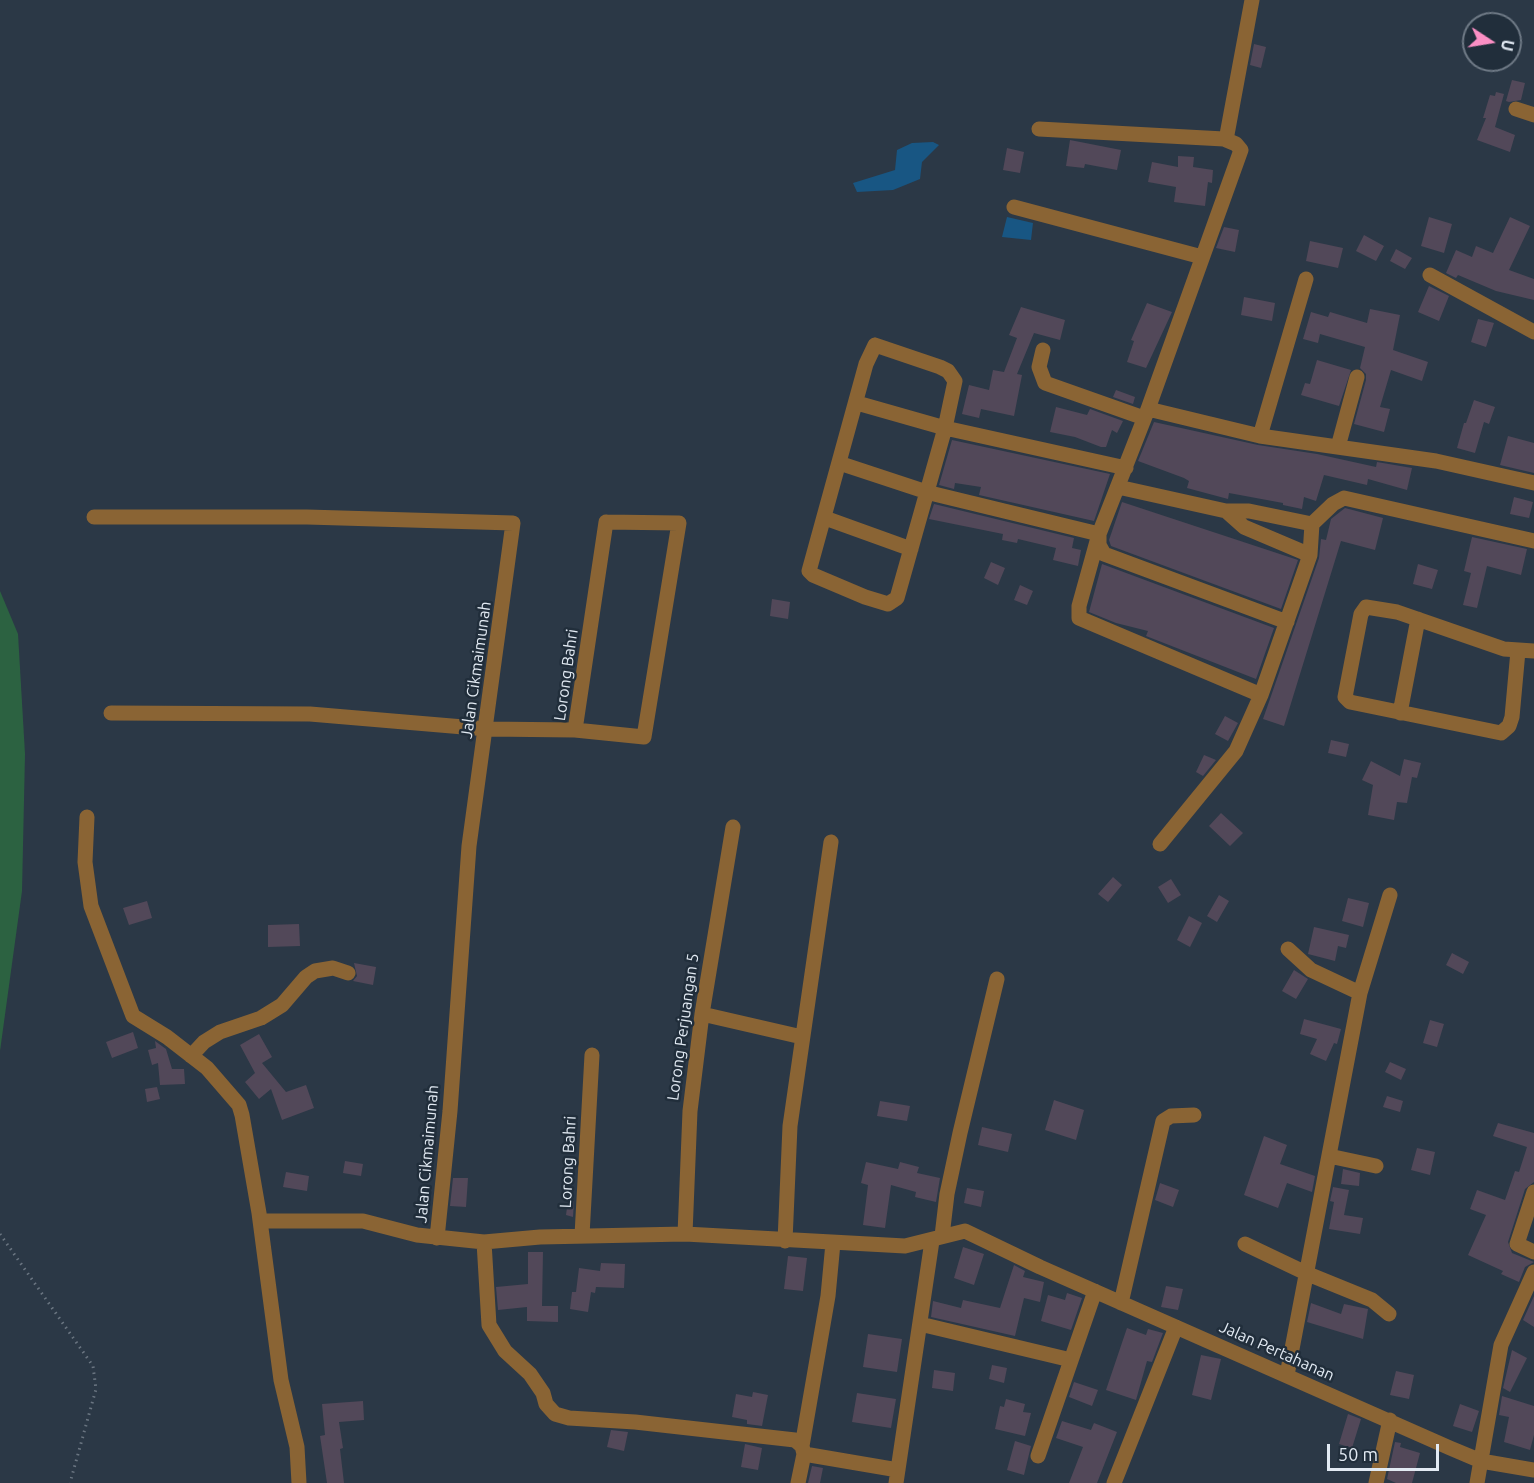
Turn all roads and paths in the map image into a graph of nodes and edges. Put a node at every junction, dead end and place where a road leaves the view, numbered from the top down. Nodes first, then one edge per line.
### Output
1 (1252, 0) edge
2 (1516, 109) dead end
3 (1534, 115) edge
4 (1039, 129) dead end
5 (1226, 140) junction
6 (1014, 207) dead end
7 (1202, 257) junction
8 (1430, 275) dead end
9 (1306, 279) dead end
10 (1534, 332) edge
11 (1043, 350) dead end
12 (1357, 377) dead end
13 (857, 403) junction
14 (1146, 414) junction
15 (945, 428) junction
16 (1260, 436) junction
17 (1338, 447) junction
18 (839, 463) junction
19 (1126, 468) junction
20 (1534, 483) edge
21 (1118, 487) junction
22 (927, 492) junction
23 (1226, 511) junction
24 (94, 517) dead end
25 (825, 518) junction
26 (1312, 524) junction
27 (1099, 534) junction
28 (1534, 541) edge
29 (911, 549) junction
30 (1310, 555) junction
31 (1418, 619) junction
32 (1287, 622) junction
33 (1518, 651) junction
34 (1534, 651) edge
35 (1261, 695) junction
36 (111, 713) dead end
37 (1400, 713) junction
38 (487, 729) junction
39 (575, 730) junction
40 (87, 817) dead end
41 (733, 827) dead end
42 (831, 842) dead end
43 (1160, 844) dead end
44 (1390, 894) dead end
45 (1288, 949) dead end
46 (348, 973) dead end
47 (997, 979) dead end
48 (1360, 993) junction
49 (702, 1014) junction
50 (802, 1037) junction
51 (592, 1055) dead end
52 (191, 1056) junction
53 (1194, 1115) dead end
54 (1329, 1156) junction
55 (1376, 1166) dead end
56 (1534, 1192) edge
57 (260, 1221) junction
58 (0, 1234) edge
59 (685, 1234) junction
60 (582, 1235) junction
61 (436, 1238) junction
62 (937, 1239) junction
63 (784, 1241) junction
64 (484, 1242) junction
65 (833, 1243) junction
66 (1245, 1244) dead end
67 (1534, 1252) edge
68 (1534, 1272) edge
69 (1308, 1274) junction
70 (1095, 1292) junction
71 (1121, 1303) junction
72 (1389, 1314) dead end
73 (920, 1324) junction
74 (1176, 1327) junction
75 (1071, 1360) junction
76 (1287, 1375) junction
77 (1390, 1420) junction
78 (803, 1450) junction
79 (1038, 1456) dead end
80 (1481, 1461) junction
81 (1534, 1470) edge
82 (897, 1476) edge
83 (70, 1483) edge
84 (299, 1483) edge
85 (798, 1483) edge
86 (1114, 1483) edge
87 (1376, 1483) edge
88 (1477, 1483) edge

1 - 5 street
2 - 3 street
4 - 5 street
5 - 7 street
6 - 7 street
7 - 14 street
8 - 10 street
9 - 16 street
11 - 14 street
12 - 17 street
13 - 15 street
13 - 15 street
13 - 18 street
14 - 16 street
14 - 19 street
15 - 19 street
15 - 22 street
16 - 17 street
17 - 20 street
18 - 22 street
18 - 25 street
19 - 21 street
21 - 23 street
21 - 27 street
22 - 27 street
22 - 29 street
23 - 26 street
23 - 30 street
24 - 38 street, Jalan Cikmaimunah
25 - 29 street
25 - 29 street
26 - 28 street
26 - 30 street
27 - 32 street
27 - 35 street
30 - 32 street
31 - 33 street
31 - 37 street
31 - 37 street
32 - 35 street
33 - 34 street
33 - 37 street
35 - 43 street
36 - 38 street
38 - 39 street
38 - 61 street, Jalan Cikmaimunah
39 - 39 street, Lorong Bahri
40 - 52 street
41 - 49 street, Lorong Perjuangan 5
42 - 50 street
44 - 48 street
45 - 48 street
46 - 52 street
47 - 62 street
48 - 54 street
49 - 50 street
49 - 59 street, Lorong Perjuangan 5
50 - 63 street
51 - 60 street, Lorong Bahri
52 - 57 street
53 - 71 street
54 - 55 street
54 - 69 street
56 - 67 street
57 - 61 street, Jalan Pertahanan
57 - 84 street
58 - 83 path
59 - 60 street, Jalan Pertahanan
59 - 63 street, Jalan Pertahanan
60 - 64 street, Jalan Pertahanan
61 - 64 street, Jalan Pertahanan
62 - 65 street, Jalan Pertahanan
62 - 70 street, Jalan Pertahanan
62 - 73 street
63 - 65 street, Jalan Pertahanan
64 - 78 street
65 - 78 street
66 - 69 street
68 - 80 street
69 - 72 street
69 - 76 street
70 - 71 street, Jalan Pertahanan
70 - 75 street
71 - 74 street, Jalan Pertahanan
73 - 75 street
73 - 82 street
74 - 76 street, Jalan Pertahanan
74 - 86 street
75 - 79 street
76 - 77 street, Jalan Pertahanan
77 - 80 street, Jalan Pertahanan
77 - 87 street
78 - 82 street
78 - 85 street
80 - 81 street, Jalan Pertahanan
80 - 88 street

